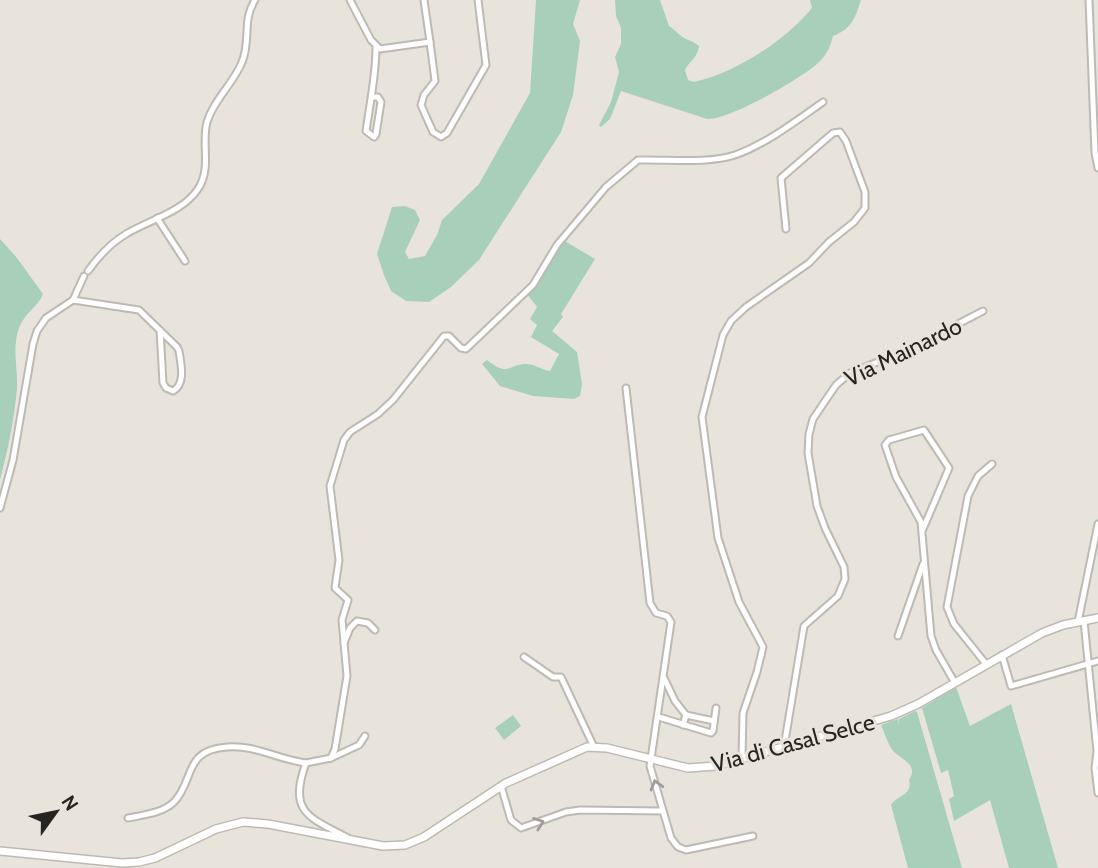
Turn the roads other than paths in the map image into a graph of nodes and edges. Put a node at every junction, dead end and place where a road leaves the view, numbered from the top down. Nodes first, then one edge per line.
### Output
1 (255, 0) edge
2 (350, 0) edge
3 (424, 0) edge
4 (478, 0) edge
5 (1089, 0) edge
6 (430, 42) junction
7 (376, 47) junction
8 (371, 97) junction
9 (823, 102) dead end
10 (1098, 167) edge
11 (157, 218) junction
12 (786, 229) dead end
13 (185, 261) dead end
14 (74, 300) junction
15 (984, 311) dead end
16 (159, 330) junction
17 (626, 388) dead end
18 (992, 464) dead end
19 (0, 508) edge
20 (1098, 524) edge
21 (923, 529) junction
22 (925, 561) junction
23 (1098, 618) edge
24 (1081, 621) junction
25 (375, 630) dead end
26 (898, 636) dead end
27 (343, 646) junction
28 (1002, 656) junction
29 (524, 657) dead end
30 (1098, 661) edge
31 (1088, 663) junction
32 (986, 664) junction
33 (664, 678) junction
34 (956, 683) junction
35 (716, 708) dead end
36 (686, 715) junction
37 (659, 717) junction
38 (714, 721) junction
39 (683, 725) junction
40 (365, 736) dead end
41 (594, 747) junction
42 (784, 747) junction
43 (331, 758) junction
44 (742, 758) junction
45 (651, 759) junction
46 (306, 763) junction
47 (501, 786) junction
48 (1098, 793) edge
49 (663, 811) junction
50 (128, 818) dead end
51 (753, 836) dead end
52 (354, 841) junction
53 (0, 851) edge

1 - 11 street
2 - 7 street
3 - 6 street
4 - 6 street
5 - 10 street
6 - 7 street
7 - 8 street
8 - 8 street
9 - 27 street
11 - 13 street
11 - 14 street
12 - 44 street
14 - 16 street
14 - 19 street
15 - 42 street, Via Mainardo
16 - 16 street
17 - 33 street
18 - 32 street
20 - 24 street
21 - 21 street
21 - 22 street
22 - 26 street
22 - 34 street
23 - 24 main road, Via di Casal Selce
24 - 28 main road, Via di Casal Selce
24 - 31 street
25 - 27 street
27 - 43 street
28 - 31 street
28 - 32 main road, Via di Casal Selce
29 - 41 street
30 - 31 street
31 - 48 street
32 - 34 main road, Via di Casal Selce
33 - 36 street
33 - 37 street
34 - 42 main road, Via di Casal Selce
35 - 38 street
36 - 38 street
36 - 39 street
37 - 39 street
37 - 45 street
38 - 39 street
40 - 43 street
41 - 45 main road, Via di Casal Selce
41 - 47 main road, Via di Casal Selce
42 - 44 main road, Via di Casal Selce
43 - 46 street
44 - 45 main road, Via di Casal Selce
49 -> 45 street
46 - 50 street
46 - 52 street
47 -> 49 street
47 - 52 main road, Via di Casal Selce
49 - 51 street
52 - 53 main road, Via di Casal Selce

